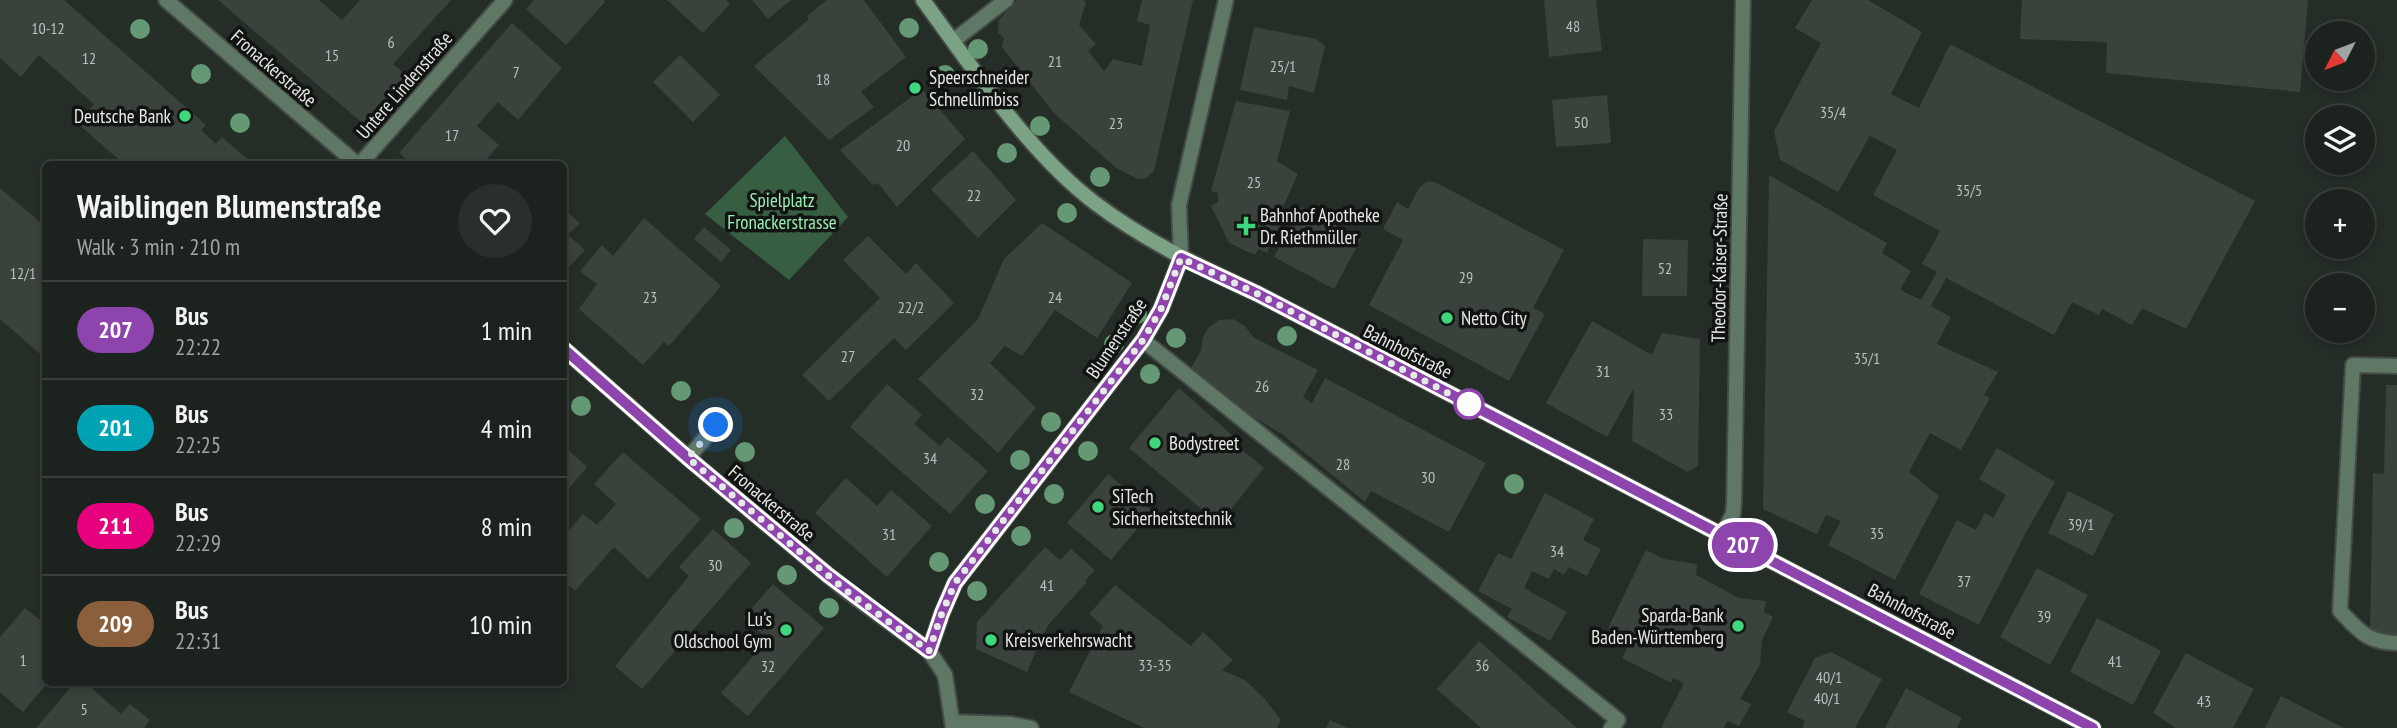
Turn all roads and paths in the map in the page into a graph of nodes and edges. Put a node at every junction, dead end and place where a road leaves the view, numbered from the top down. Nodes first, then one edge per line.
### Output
1 (166, 0) edge
2 (505, 0) edge
3 (923, 0) edge
4 (1006, 0) edge
5 (1226, 0) edge
6 (1743, 0) edge
7 (953, 41) junction
8 (355, 161) edge
9 (362, 161) edge
10 (1181, 258) junction
11 (1143, 340) junction
12 (567, 352) edge
13 (2397, 366) edge
14 (716, 425) dead end
15 (688, 458) junction
16 (1723, 534) junction
17 (2397, 643) edge
18 (929, 651) junction
19 (953, 725) edge
20 (1619, 725) edge
21 (1031, 728) edge
22 (2093, 728) edge

1 - 8 street, Fronackerstraße
2 - 9 street, Untere Lindenstraße
3 - 7 street, Bahnhofstraße
4 - 7 street
5 - 10 street, Blumenstraße
6 - 16 street, Theodor-Kaiser-Straße
7 - 10 street, Bahnhofstraße
10 - 11 street, Blumenstraße
10 - 16 street, Bahnhofstraße
11 - 18 street, Blumenstraße
11 - 20 street
12 - 15 street, Fronackerstraße
13 - 17 street
14 - 15 street
15 - 18 street, Fronackerstraße
16 - 22 street, Bahnhofstraße
18 - 19 street
19 - 21 street

